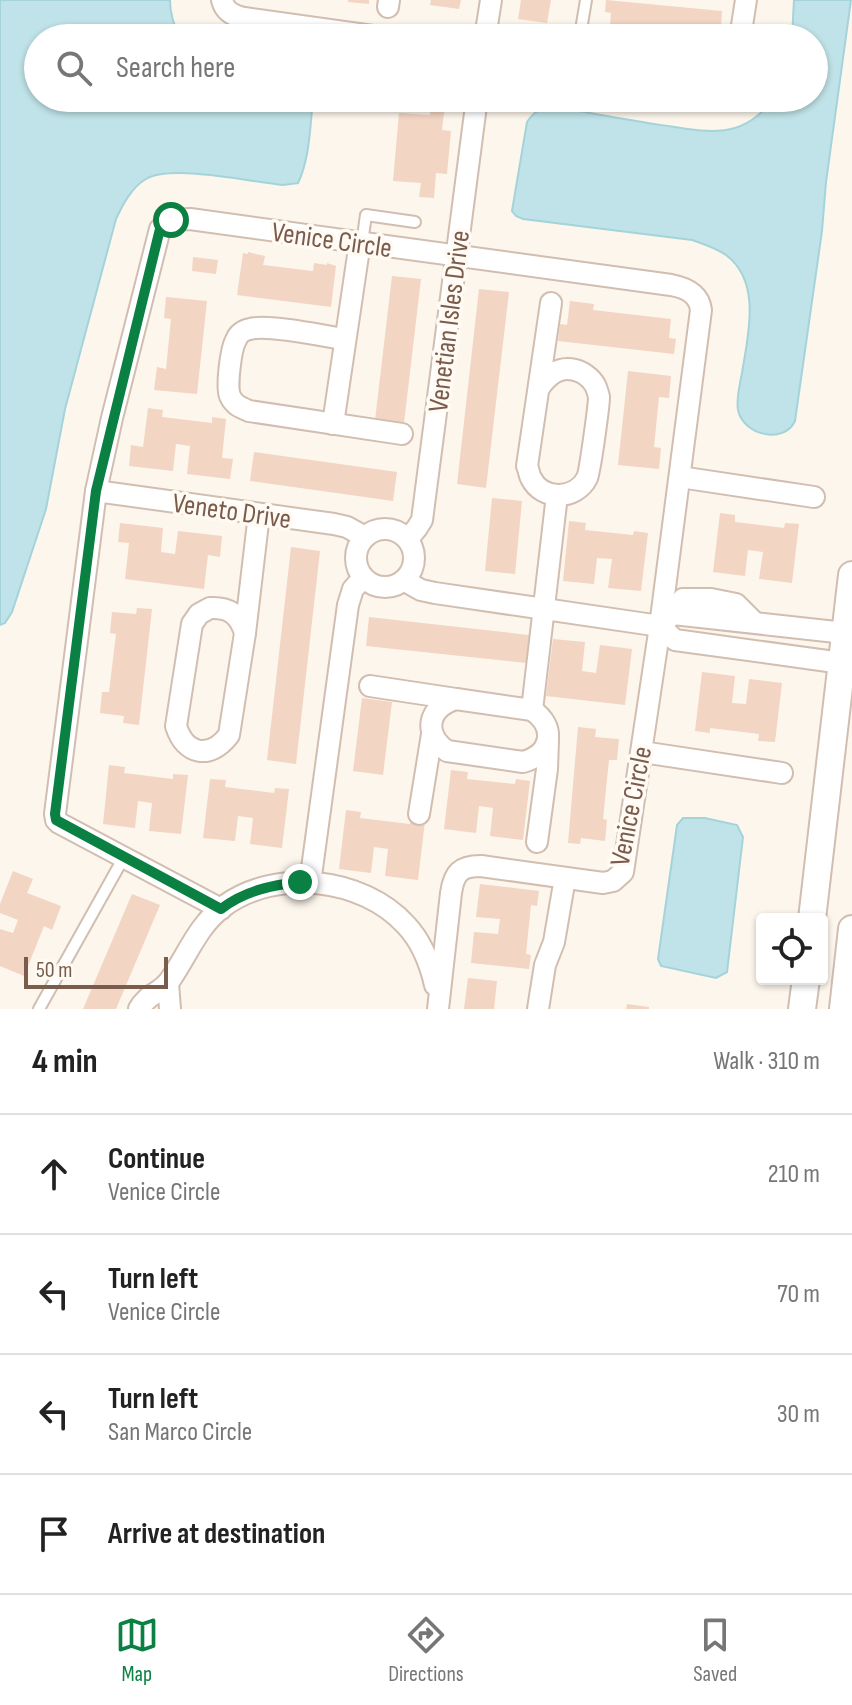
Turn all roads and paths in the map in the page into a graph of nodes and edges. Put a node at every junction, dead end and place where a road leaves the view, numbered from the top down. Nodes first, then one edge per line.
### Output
1 (222, 0) edge
2 (491, 0) edge
3 (586, 0) edge
4 (746, 0) edge
5 (287, 24) edge
6 (487, 24) edge
7 (582, 24) edge
8 (742, 24) edge
9 (475, 112) edge
10 (415, 222) dead end
11 (361, 242) junction
12 (457, 256) junction
13 (551, 303) dead end
14 (344, 339) junction
15 (539, 388) junction
16 (333, 424) junction
17 (402, 434) dead end
18 (680, 477) junction
19 (96, 491) junction
20 (557, 495) junction
21 (814, 497) dead end
22 (259, 514) junction
23 (365, 537) junction
24 (408, 539) junction
25 (852, 575) edge
26 (363, 578) junction
27 (405, 581) junction
28 (545, 609) junction
29 (666, 620) junction
30 (729, 620) junction
31 (754, 622) junction
32 (245, 633) junction
33 (845, 633) junction
34 (724, 647) junction
35 (842, 663) junction
36 (370, 686) dead end
37 (456, 699) junction
38 (532, 710) junction
39 (432, 734) junction
40 (548, 740) junction
41 (642, 752) junction
42 (782, 773) dead end
43 (419, 814) dead end
44 (537, 842) dead end
45 (124, 857) junction
46 (565, 878) junction
47 (310, 883) junction
48 (221, 909) junction
49 (813, 913) edge
50 (448, 921) junction
51 (852, 929) edge
52 (415, 937) junction
53 (168, 983) junction
54 (805, 985) edge
55 (39, 1009) edge
56 (139, 1009) edge
57 (170, 1009) edge
58 (437, 1009) edge
59 (538, 1009) edge
60 (802, 1009) edge
61 (843, 1009) edge

1 - 5 street
2 - 6 street
3 - 7 lane
4 - 8 street
9 - 12 street, Venetian Isles Drive
10 - 11 lane
11 - 12 street, Venice Circle
11 - 14 street
11 - 19 street, Venice Circle
12 - 18 street, Venice Circle
12 - 24 street, Venetian Isles Drive
13 - 15 street
14 - 16 street
14 - 16 street
15 - 20 street
15 - 20 street
16 - 17 street
18 - 21 street
18 - 29 street, Venice Circle
19 - 22 street, Veneto Drive
19 - 45 street, Venice Circle
20 - 28 street
22 - 23 street, Veneto Drive
22 - 32 street
23 - 24 street
23 - 26 street
24 - 27 street
25 - 33 street
26 - 27 street
26 - 47 street
27 - 28 street
28 - 29 street
28 - 38 street
29 - 30 street
29 - 31 street
29 - 34 street
29 - 41 street, Venice Circle
30 - 31 street
30 - 34 lane
31 - 33 street
32 - 32 street
33 - 35 street
34 - 35 street
35 - 49 street
36 - 37 street
37 - 38 street
37 - 39 street
38 - 40 street
39 - 40 street
39 - 43 street
40 - 44 street
41 - 42 street
41 - 46 street, Venice Circle
45 - 48 street, Venice Circle
45 - 55 lane
46 - 50 street
46 - 59 street
47 - 48 street
47 - 52 street
48 - 53 street
50 - 52 street
50 - 58 street
51 - 61 street
52 - 58 street
53 - 56 street
53 - 57 street
54 - 60 street

